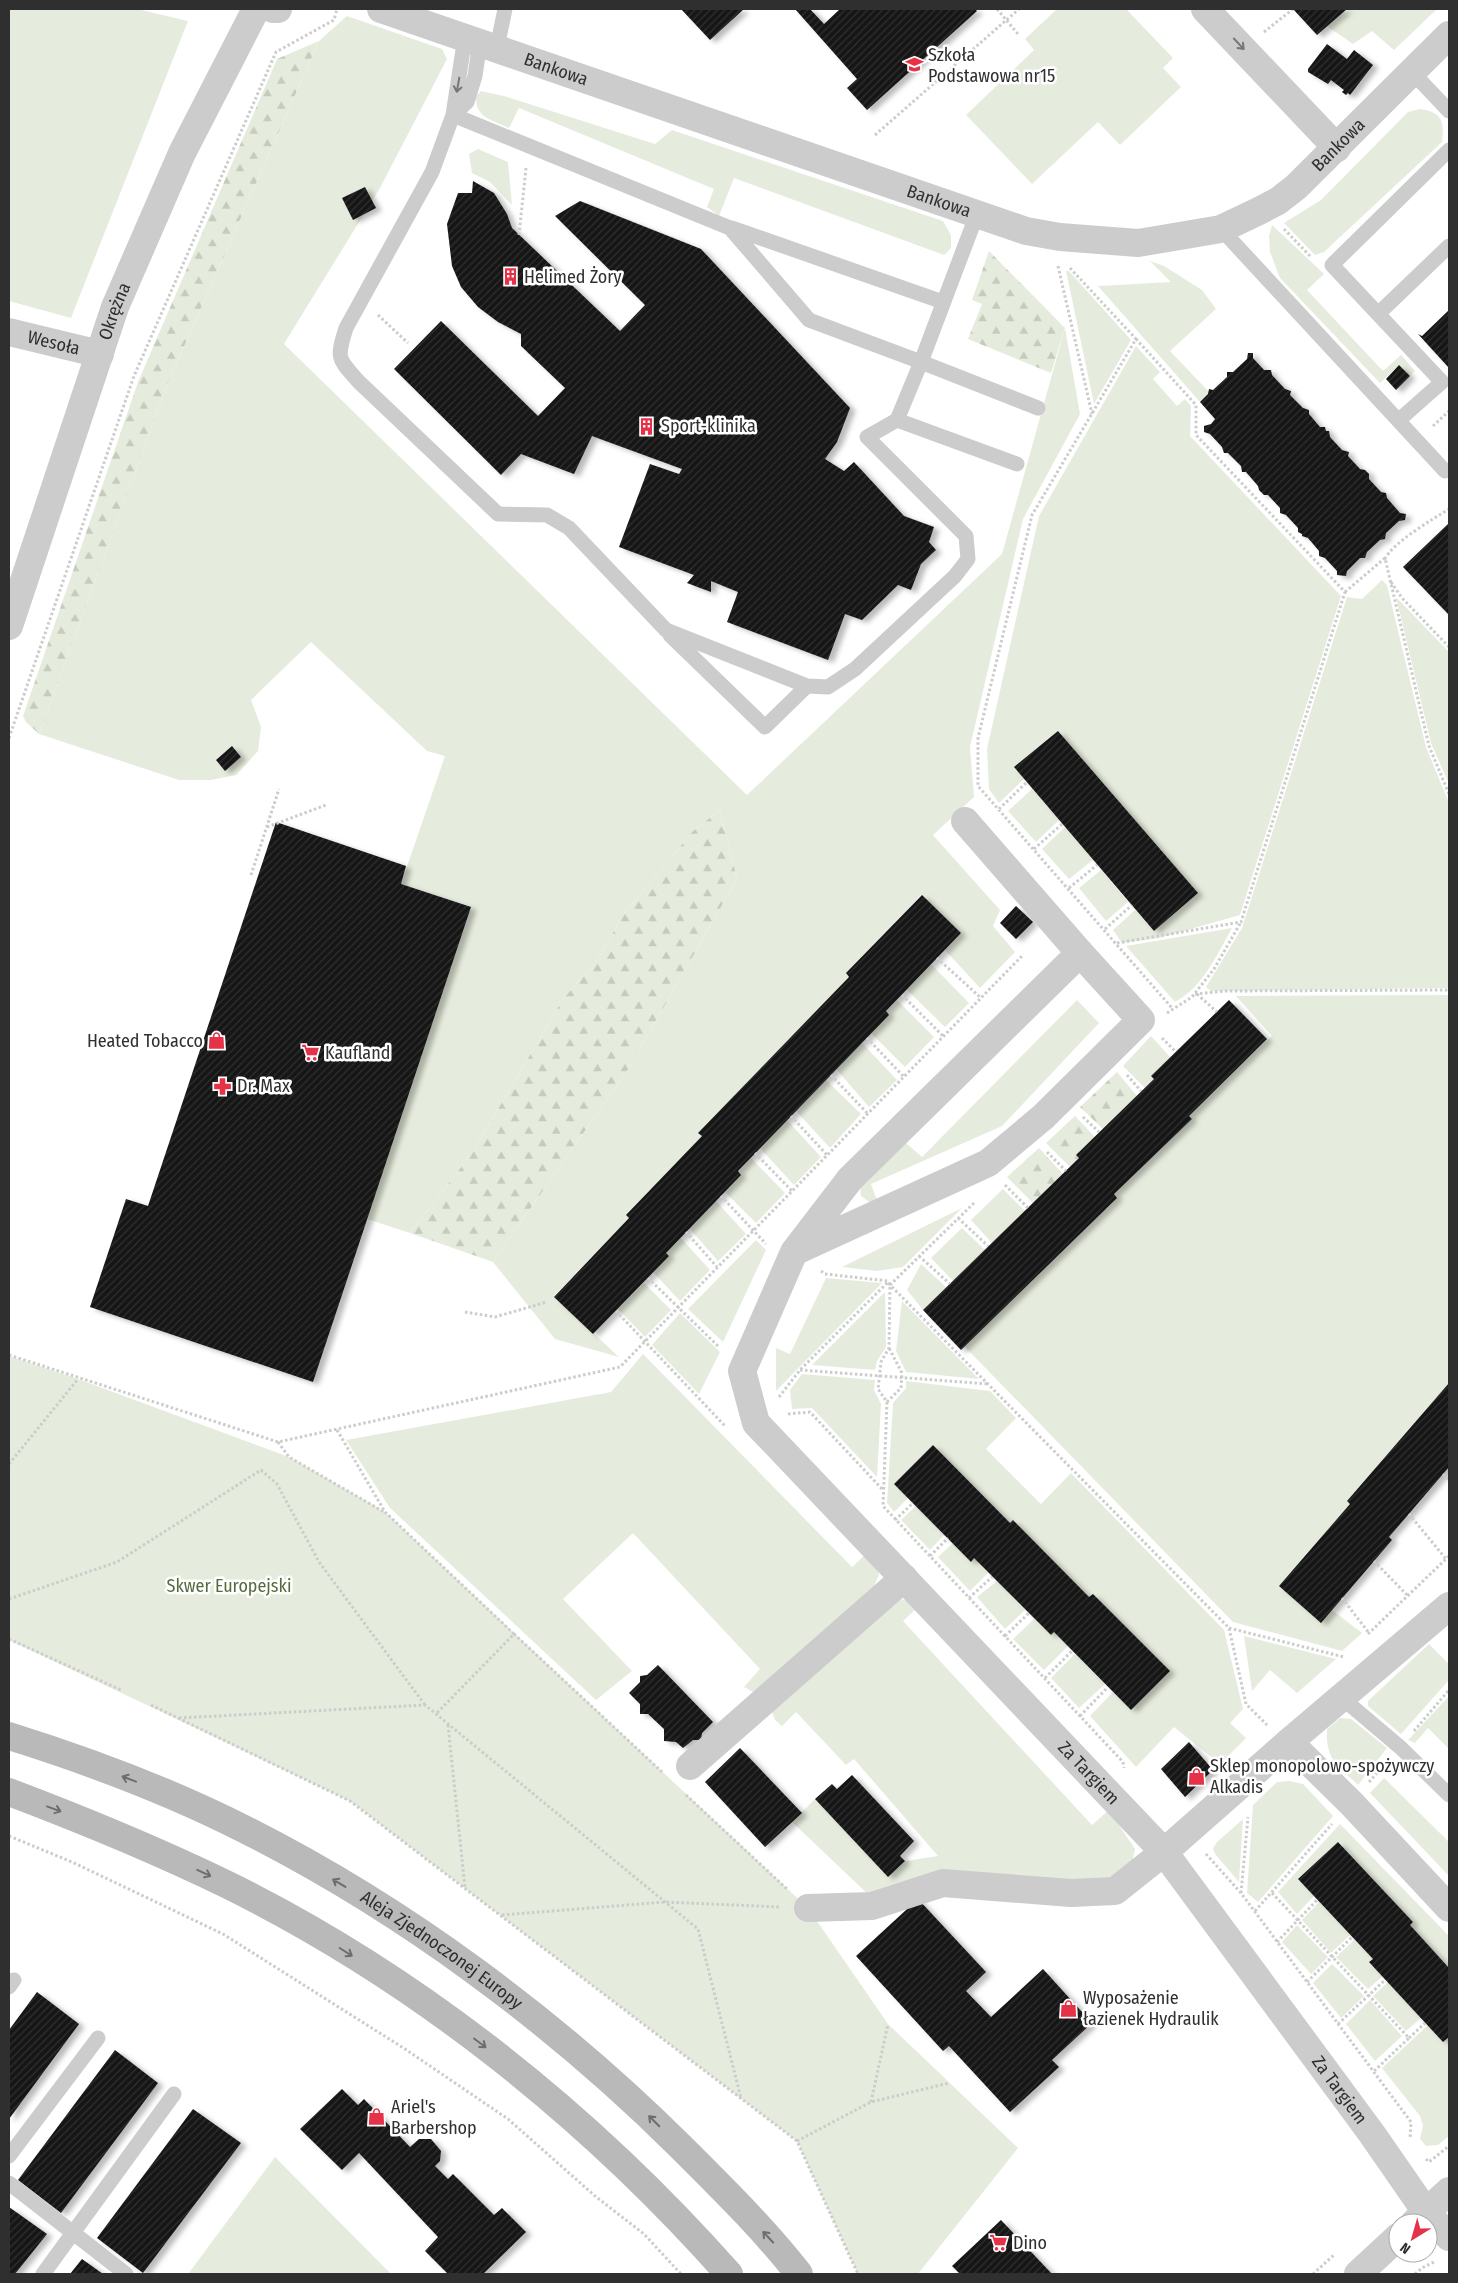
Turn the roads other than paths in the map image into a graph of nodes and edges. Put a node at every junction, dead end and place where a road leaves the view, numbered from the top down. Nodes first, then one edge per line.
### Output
1 (256, 9) edge
2 (272, 9) edge
3 (278, 9) edge
4 (381, 9) edge
5 (505, 9) edge
6 (1205, 9) edge
7 (1449, 35) edge
8 (481, 43) junction
9 (1413, 73) junction
10 (1449, 112) edge
11 (453, 115) junction
12 (1337, 148) junction
13 (1449, 150) edge
14 (977, 214) junction
15 (730, 228) junction
16 (1221, 229) junction
17 (1449, 246) edge
18 (943, 302) junction
19 (1378, 314) junction
20 (9, 332) edge
21 (100, 354) junction
22 (921, 362) junction
23 (1038, 408) dead end
24 (897, 420) junction
25 (1399, 420) junction
26 (1017, 464) dead end
27 (1445, 471) dead end
28 (9, 626) edge
29 (666, 630) junction
30 (807, 686) junction
31 (965, 821) dead end
32 (1080, 953) junction
33 (794, 1252) junction
34 (904, 1578) junction
35 (1449, 1606) edge
36 (1342, 1698) junction
37 (9, 1736) edge
38 (1289, 1742) junction
39 (690, 1766) dead end
40 (9, 1792) edge
41 (1449, 1795) edge
42 (1164, 1852) junction
43 (808, 1908) road end
44 (1449, 1908) edge
45 (98, 2038) dead end
46 (174, 2094) dead end
47 (9, 2156) edge
48 (9, 2183) edge
49 (1449, 2191) edge
50 (1418, 2213) edge
51 (1424, 2213) edge
52 (73, 2233) junction
53 (1388, 2247) edge
54 (43, 2274) edge
55 (126, 2274) edge
56 (729, 2274) edge
57 (799, 2274) edge
58 (1358, 2274) edge

1 - 21 street, Okrężna
2 - 3 street
4 - 8 street, Bankowa
5 - 8 lane
6 -> 12 street
7 - 9 street, Bankowa
8 - 11 lane
8 - 14 street, Bankowa
9 - 10 lane
9 - 12 street, Bankowa
11 - 15 lane
11 - 29 lane
12 - 16 street, Bankowa
13 - 19 lane
14 - 16 street, Bankowa
14 - 18 lane
15 - 18 lane
15 - 22 lane
16 - 25 lane
17 - 19 lane
18 - 22 lane
19 - 25 lane
20 - 21 street, Wesoła
21 - 28 street, Okrężna
22 - 23 lane
22 - 24 lane
24 - 26 lane
24 - 30 lane
25 - 27 lane
29 - 30 lane
29 - 30 lane
31 - 32 street
32 - 33 street, Za Targiem
32 - 33 street
33 - 34 street, Za Targiem
34 - 39 street
34 - 42 street, Za Targiem
35 - 36 street
36 - 38 street
36 - 41 lane
57 -> 37 main road, Aleja Zjednoczonej Europy
38 - 42 street
38 - 44 street
40 -> 56 main road
42 - 43 street
42 - 50 street, Za Targiem
45 - 47 lane
46 - 52 lane
48 - 52 lane
49 - 51 street
52 - 54 lane
52 - 55 lane
53 - 58 street

